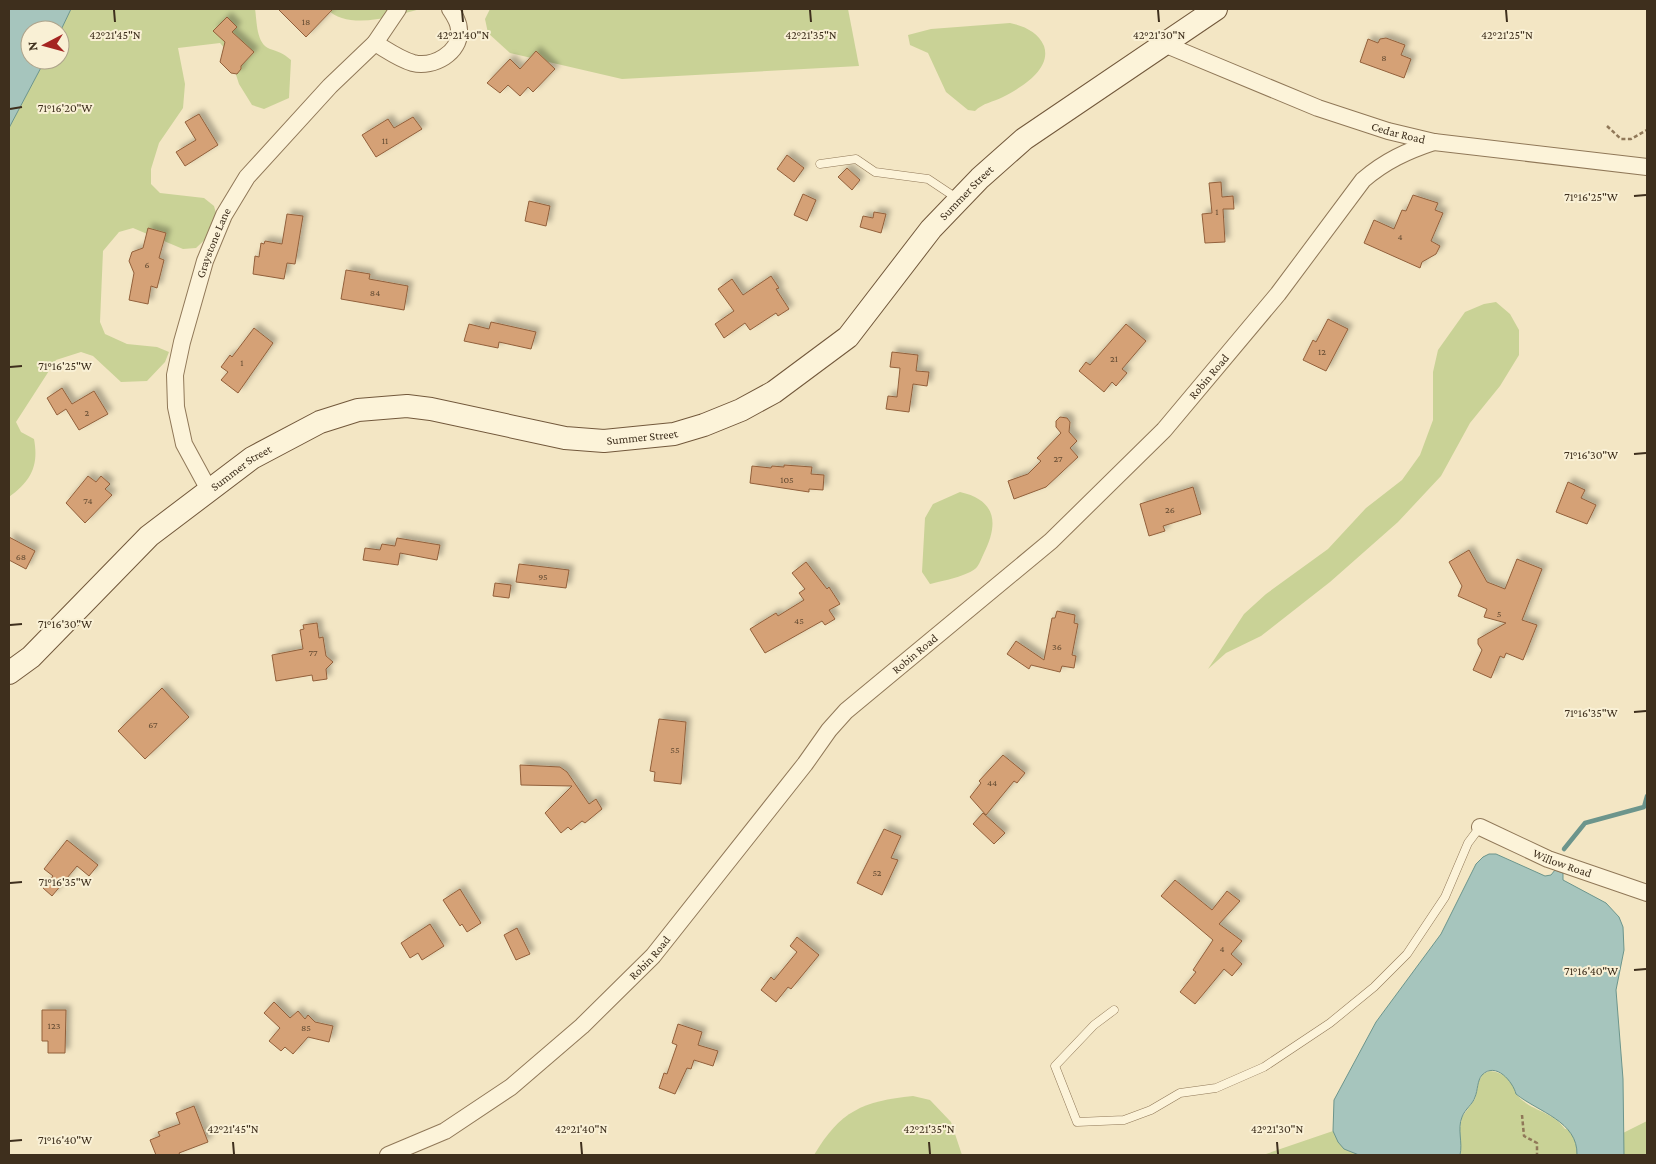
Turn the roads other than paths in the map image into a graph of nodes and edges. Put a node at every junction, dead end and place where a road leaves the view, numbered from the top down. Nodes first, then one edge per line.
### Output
1 (398, 9) edge
2 (450, 9) edge
3 (1216, 9) edge
4 (375, 42) junction
5 (1164, 44) junction
6 (1434, 142) junction
7 (820, 164) dead end
8 (1647, 167) edge
9 (959, 200) junction
10 (209, 490) junction
11 (9, 673) edge
12 (1480, 827) joint
13 (1647, 893) edge
14 (1114, 1010) dead end
15 (388, 1155) edge

1 - 4 street, Graystone Lane
2 - 4 street
3 - 5 street, Summer Street
4 - 10 street, Graystone Lane
5 - 6 street, Cedar Road
5 - 9 street, Summer Street
6 - 8 street, Cedar Road
6 - 15 street, Robin Road
7 - 9 lane
9 - 10 street, Summer Street
10 - 11 street, Summer Street
12 - 13 street, Willow Road
12 - 14 lane

